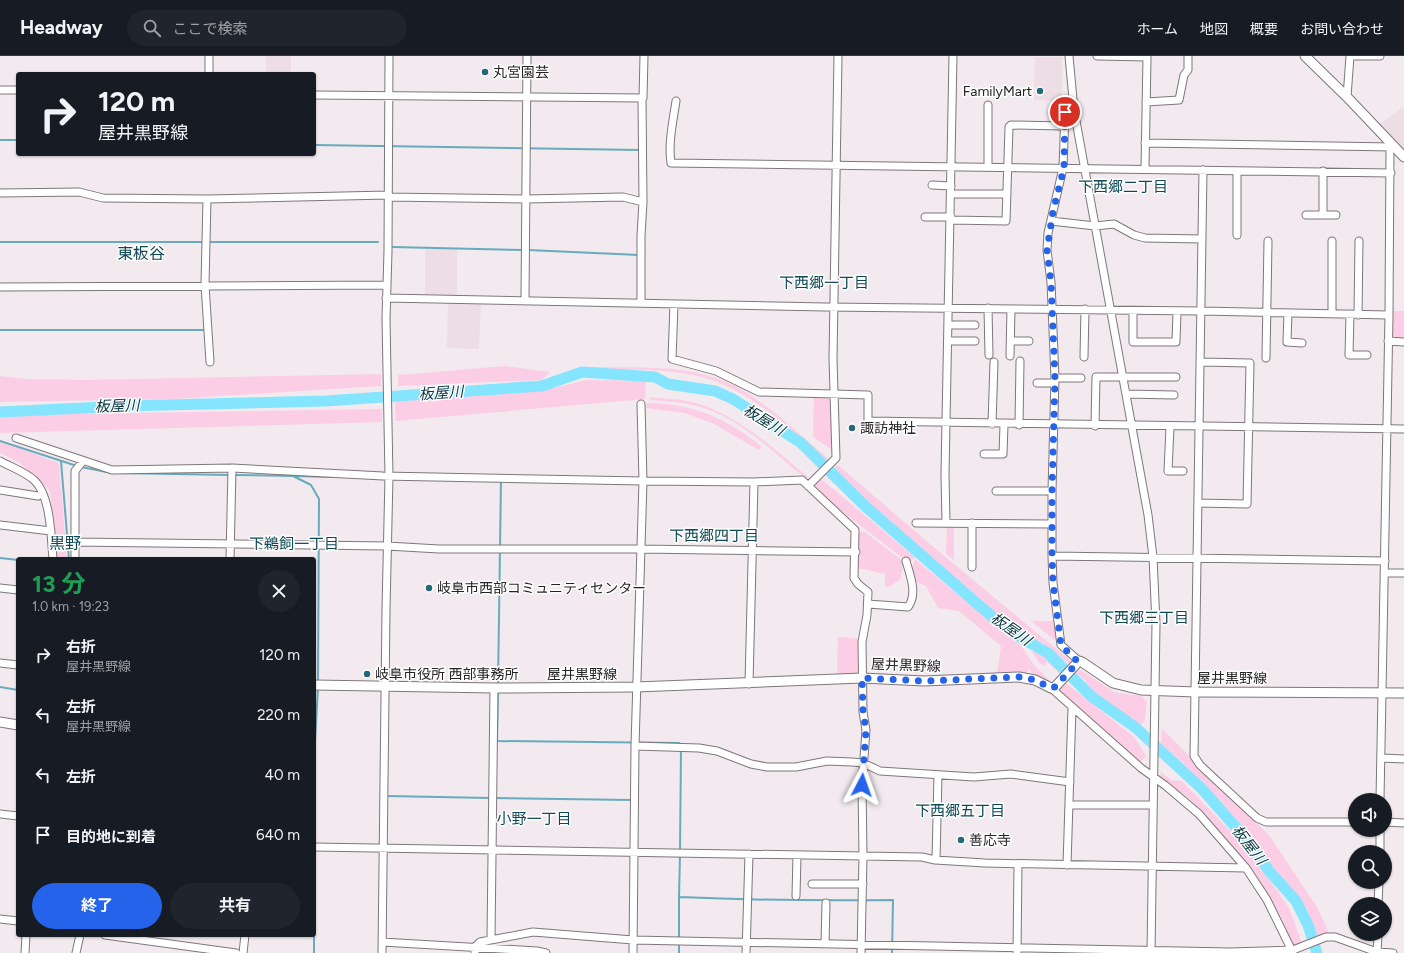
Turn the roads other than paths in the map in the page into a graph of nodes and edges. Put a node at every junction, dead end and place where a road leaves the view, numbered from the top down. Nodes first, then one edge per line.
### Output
1 (209, 56) edge
2 (389, 56) edge
3 (527, 56) edge
4 (644, 56) edge
5 (838, 56) edge
6 (953, 56) edge
7 (1069, 56) edge
8 (1097, 56) edge
9 (1188, 56) edge
10 (1305, 56) edge
11 (1380, 56) edge
12 (209, 72) edge
13 (0, 90) edge
14 (16, 90) edge
15 (316, 95) edge
16 (388, 96) junction
17 (1347, 97) junction
18 (526, 98) junction
19 (643, 98) junction
20 (676, 101) dead end
21 (1146, 102) junction
22 (988, 105) dead end
23 (1074, 110) junction
24 (1064, 126) junction
25 (1145, 143) junction
26 (1392, 148) junction
27 (1404, 157) edge
28 (836, 164) junction
29 (951, 167) junction
30 (988, 167) junction
31 (1008, 168) junction
32 (1064, 168) junction
33 (1084, 168) junction
34 (1145, 169) junction
35 (1203, 170) junction
36 (1237, 171) junction
37 (1322, 171) junction
38 (1391, 173) junction
39 (932, 185) dead end
40 (951, 186) junction
41 (0, 193) edge
42 (951, 194) junction
43 (1007, 194) junction
44 (388, 196) junction
45 (206, 199) junction
46 (526, 199) junction
47 (643, 202) junction
48 (1323, 214) junction
49 (1306, 215) dead end
50 (1336, 215) dead end
51 (925, 217) dead end
52 (951, 219) junction
53 (1051, 221) junction
54 (1095, 226) junction
55 (1237, 235) dead end
56 (1202, 239) junction
57 (1268, 241) dead end
58 (1332, 241) dead end
59 (1359, 241) dead end
60 (205, 285) junction
61 (386, 285) junction
62 (0, 287) edge
63 (386, 298) junction
64 (525, 300) junction
65 (641, 302) junction
66 (674, 304) junction
67 (834, 307) junction
68 (950, 308) junction
69 (988, 308) junction
70 (1011, 309) junction
71 (1085, 309) junction
72 (1051, 310) junction
73 (1110, 310) junction
74 (1133, 311) junction
75 (1202, 311) junction
76 (1177, 312) junction
77 (1268, 312) junction
78 (1288, 313) junction
79 (1332, 314) junction
80 (1350, 314) junction
81 (1358, 315) junction
82 (1389, 315) junction
83 (950, 325) junction
84 (975, 326) dead end
85 (949, 341) junction
86 (975, 341) dead end
87 (1011, 341) junction
88 (1029, 341) dead end
89 (1388, 341) junction
90 (1404, 342) edge
91 (1302, 343) dead end
92 (989, 355) dead end
93 (1010, 356) dead end
94 (1367, 356) dead end
95 (1084, 357) dead end
96 (1266, 358) dead end
97 (1020, 361) dead end
98 (210, 362) dead end
99 (994, 362) dead end
100 (1201, 362) junction
101 (1122, 376) junction
102 (1176, 377) dead end
103 (1081, 378) dead end
104 (1055, 380) junction
105 (1037, 383) dead end
106 (834, 393) junction
107 (1126, 394) junction
108 (1174, 395) dead end
109 (641, 404) dead end
110 (947, 424) junction
111 (992, 424) junction
112 (1004, 425) junction
113 (1019, 425) junction
114 (1054, 426) junction
115 (1095, 426) junction
116 (1132, 426) junction
117 (1170, 427) junction
118 (1250, 427) junction
119 (1200, 428) junction
120 (1404, 429) edge
121 (1387, 430) junction
122 (16, 438) dead end
123 (984, 454) dead end
124 (83, 461) junction
125 (0, 462) edge
126 (232, 469) junction
127 (1183, 472) dead end
128 (389, 476) junction
129 (643, 481) junction
130 (754, 482) junction
131 (810, 484) junction
132 (0, 490) edge
133 (996, 491) dead end
134 (1052, 491) junction
135 (38, 496) dead end
136 (1198, 503) junction
137 (916, 523) dead end
138 (946, 523) junction
139 (972, 523) junction
140 (1052, 524) junction
141 (0, 526) edge
142 (51, 531) junction
143 (74, 542) junction
144 (230, 544) junction
145 (387, 546) junction
146 (640, 549) junction
147 (753, 552) junction
148 (856, 552) junction
149 (1052, 556) junction
150 (53, 557) edge
151 (75, 557) edge
152 (230, 557) edge
153 (1153, 557) junction
154 (1198, 557) junction
155 (906, 561) dead end
156 (1385, 561) junction
157 (972, 567) dead end
158 (1384, 573) junction
159 (1404, 573) edge
160 (0, 588) edge
161 (16, 590) edge
162 (868, 604) junction
163 (1077, 662) junction
164 (0, 663) edge
165 (16, 665) edge
166 (862, 678) junction
167 (749, 684) junction
168 (316, 685) edge
169 (385, 685) junction
170 (494, 688) junction
171 (636, 688) junction
172 (1053, 688) junction
173 (1154, 690) junction
174 (1196, 692) junction
175 (1382, 693) junction
176 (1404, 693) edge
177 (1072, 708) junction
178 (0, 722) edge
179 (16, 724) edge
180 (635, 746) junction
181 (1381, 758) junction
182 (1404, 759) edge
183 (863, 763) junction
184 (938, 775) junction
185 (1153, 775) junction
186 (1070, 782) junction
187 (1380, 793) edge
188 (1070, 805) junction
189 (1153, 805) junction
190 (0, 814) edge
191 (16, 816) edge
192 (1348, 822) edge
193 (1392, 822) edge
194 (1404, 823) edge
195 (317, 847) edge
196 (382, 848) junction
197 (492, 850) junction
198 (635, 851) junction
199 (749, 854) junction
200 (796, 856) junction
201 (863, 856) junction
202 (936, 860) junction
203 (1018, 864) junction
204 (1067, 865) junction
205 (1152, 866) junction
206 (1246, 868) junction
207 (812, 884) dead end
208 (863, 884) junction
209 (796, 896) dead end
210 (826, 903) dead end
211 (0, 919) edge
212 (16, 921) edge
213 (26, 937) edge
214 (80, 937) edge
215 (129, 937) edge
216 (244, 937) edge
217 (491, 939) junction
218 (633, 940) junction
219 (1378, 941) edge
220 (382, 942) junction
221 (746, 943) junction
222 (825, 944) junction
223 (861, 945) junction
224 (475, 950) edge
225 (1017, 950) edge
226 (1151, 951) edge
227 (1294, 951) edge
228 (1377, 952) edge
229 (25, 953) edge
230 (76, 953) edge
231 (236, 953) edge
232 (243, 953) edge
233 (382, 953) edge
234 (546, 953) edge
235 (633, 953) edge
236 (746, 953) edge
237 (861, 953) edge
238 (1393, 953) edge

1 - 12 street
2 - 16 street
3 - 18 street
4 - 19 street
5 - 28 street
6 - 29 street
7 - 23 street
8 - 21 street
9 - 21 street
10 - 17 main road
11 - 17 street
13 - 14 street
15 - 16 street
16 - 18 street
16 - 44 street
17 - 26 main road
18 - 19 street
18 - 46 street
19 - 47 street
20 - 28 street
21 - 25 street
22 - 30 street
23 - 24 street
23 - 33 street
24 - 31 street
24 - 32 street
25 - 26 street
25 - 34 street
26 - 27 main road
26 - 38 street
28 - 29 street
28 - 67 street
29 - 30 street
29 - 40 street
30 - 31 street
31 - 32 street
31 - 43 street
32 - 33 street
32 - 53 street
33 - 34 street
33 - 54 street
34 - 35 street
35 - 36 street
35 - 56 street
36 - 37 street
36 - 55 street
37 - 38 street
37 - 48 street
38 - 82 street
39 - 40 street
40 - 42 street
41 - 45 street
42 - 43 street
42 - 52 street
43 - 52 street
44 - 45 street
44 - 46 street
44 - 61 street
45 - 60 street
46 - 47 street
46 - 64 street
47 - 65 street
48 - 49 street
48 - 50 street
51 - 52 street
52 - 68 street
53 - 54 street
53 - 72 street
54 - 56 street
54 - 73 street
56 - 75 street
57 - 77 street
58 - 79 street
59 - 81 street
60 - 61 street
60 - 62 street
60 - 98 street
61 - 63 street
63 - 64 street
63 - 128 street
64 - 65 street
65 - 66 street
66 - 67 street
66 - 106 street
67 - 68 street
67 - 106 street
68 - 69 street
68 - 83 street
69 - 70 street
69 - 92 street
70 - 72 street
70 - 87 street
71 - 72 street
71 - 73 street
71 - 95 street
72 - 104 street
73 - 74 street
73 - 101 street
74 - 76 street
74 - 76 street
75 - 76 street
75 - 77 street
75 - 100 street
77 - 78 street
77 - 96 street
78 - 79 street
78 - 91 street
79 - 80 street
80 - 81 street
80 - 94 street
81 - 82 street
82 - 89 street
83 - 84 street
83 - 85 street
85 - 86 street
85 - 110 street
87 - 88 street
87 - 93 street
89 - 90 street
89 - 121 street
97 - 113 street
99 - 111 street
100 - 118 street
100 - 119 street
101 - 102 street
101 - 107 street
101 - 115 street
103 - 104 street
104 - 105 street
104 - 114 street
106 - 110 street
106 - 131 street
107 - 108 street
107 - 116 street
109 - 129 street
110 - 111 street
110 - 138 street
111 - 112 street
112 - 113 street
112 - 123 street
113 - 114 street
114 - 115 street
114 - 134 street
115 - 116 street
116 - 117 street
116 - 153 street
117 - 119 street
117 - 127 street
118 - 119 street
118 - 121 street
118 - 136 street
119 - 136 street
120 - 121 street
121 - 156 street
122 - 124 street
124 - 126 street
124 - 143 street
125 - 142 street
126 - 128 street
126 - 144 street
128 - 129 street
128 - 145 street
129 - 130 street
129 - 146 street
130 - 131 street
130 - 147 street
131 - 148 street
132 - 135 street
133 - 134 street
134 - 140 street
136 - 154 street
137 - 138 street
138 - 139 street
139 - 140 street
139 - 157 street
140 - 149 street
141 - 142 street
142 - 150 street
143 - 144 street
143 - 151 street
144 - 145 street
144 - 152 street
145 - 146 street
145 - 169 street
146 - 147 street
146 - 171 street
147 - 148 street
147 - 167 street
148 - 162 street
149 - 153 street
149 - 163 street
153 - 154 street
153 - 173 street
154 - 156 street
154 - 174 street
155 - 162 street
156 - 158 street
158 - 159 street
158 - 175 street
160 - 161 street
162 - 166 street
163 - 172 main road
163 - 173 main road, 屋井黒野線
164 - 165 street
166 - 167 main road, 屋井黒野線
166 - 172 main road, 屋井黒野線
166 - 183 street
167 - 171 main road, 屋井黒野線
168 - 169 main road, 屋井黒野線
169 - 170 main road, 屋井黒野線
169 - 196 street
170 - 171 main road, 屋井黒野線
170 - 197 street
171 - 180 street
172 - 177 street
173 - 174 main road, 屋井黒野線
173 - 185 street
174 - 175 main road, 屋井黒野線
174 - 192 street
175 - 176 main road, 屋井黒野線
175 - 181 street
177 - 185 street
177 - 186 street
178 - 179 main road
180 - 183 street
180 - 198 street
181 - 182 street
181 - 187 street
183 - 184 street
183 - 201 street
184 - 186 street
184 - 202 street
185 - 189 street
185 - 206 street
186 - 188 street
188 - 189 street
188 - 204 street
189 - 205 street
190 - 191 street
193 - 194 street
195 - 196 street
196 - 197 street
196 - 220 street
197 - 198 street
197 - 217 street
198 - 199 street
198 - 218 street
199 - 200 street
199 - 221 street
200 - 201 street
200 - 209 street
201 - 202 street
201 - 208 street
202 - 203 street
203 - 204 street
203 - 225 street
204 - 205 street
205 - 206 street
205 - 226 street
206 - 227 street
207 - 208 street
208 - 223 street
210 - 222 street
211 - 212 street
213 - 229 street
214 - 230 street
215 - 231 street
216 - 232 street
217 - 218 street
217 - 224 street
218 - 221 street
218 - 235 street
219 - 228 street
220 - 224 street
220 - 233 street
221 - 222 street
221 - 236 street
222 - 223 street
223 - 225 street
223 - 237 street
224 - 234 street
225 - 226 street
226 - 227 street
227 - 228 street
228 - 238 street

